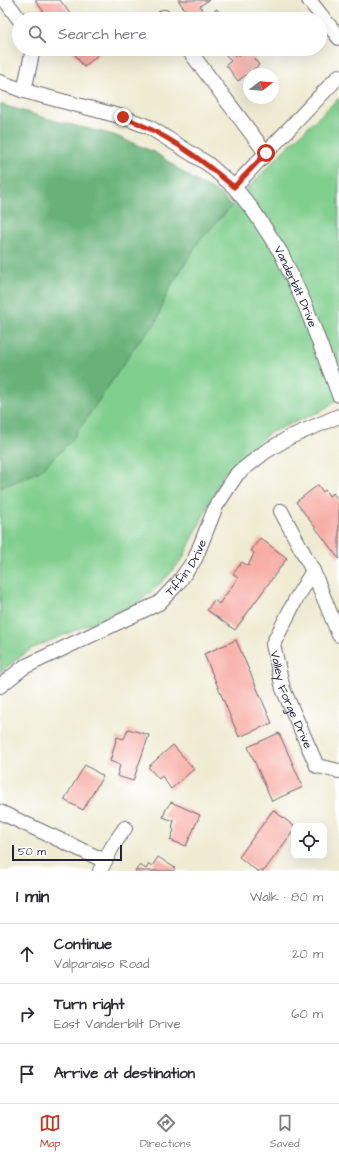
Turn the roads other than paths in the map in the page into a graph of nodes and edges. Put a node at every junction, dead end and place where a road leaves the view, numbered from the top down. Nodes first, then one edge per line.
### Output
1 (5, 0) edge
2 (310, 0) edge
3 (14, 12) edge
4 (319, 12) edge
5 (327, 22) edge
6 (339, 38) edge
7 (32, 56) edge
8 (193, 56) edge
9 (339, 76) edge
10 (0, 82) edge
11 (24, 91) junction
12 (266, 153) junction
13 (234, 187) junction
14 (339, 394) edge
15 (339, 416) edge
16 (281, 511) dead end
17 (313, 571) junction
18 (339, 635) edge
19 (0, 686) edge
20 (339, 771) edge
21 (0, 812) edge
22 (125, 828) dead end
23 (103, 866) edge

1 - 3 street
2 - 4 street
5 - 6 street
7 - 11 street
8 - 12 street
9 - 12 street
10 - 11 street, Vanderbilt Drive
11 - 13 street, Vanderbilt Drive
12 - 13 street
13 - 14 street, Vanderbilt Drive
15 - 19 street, Tiffin Drive
16 - 17 street
17 - 18 street
17 - 20 street, Valley Forge Drive
21 - 23 street
22 - 23 street

